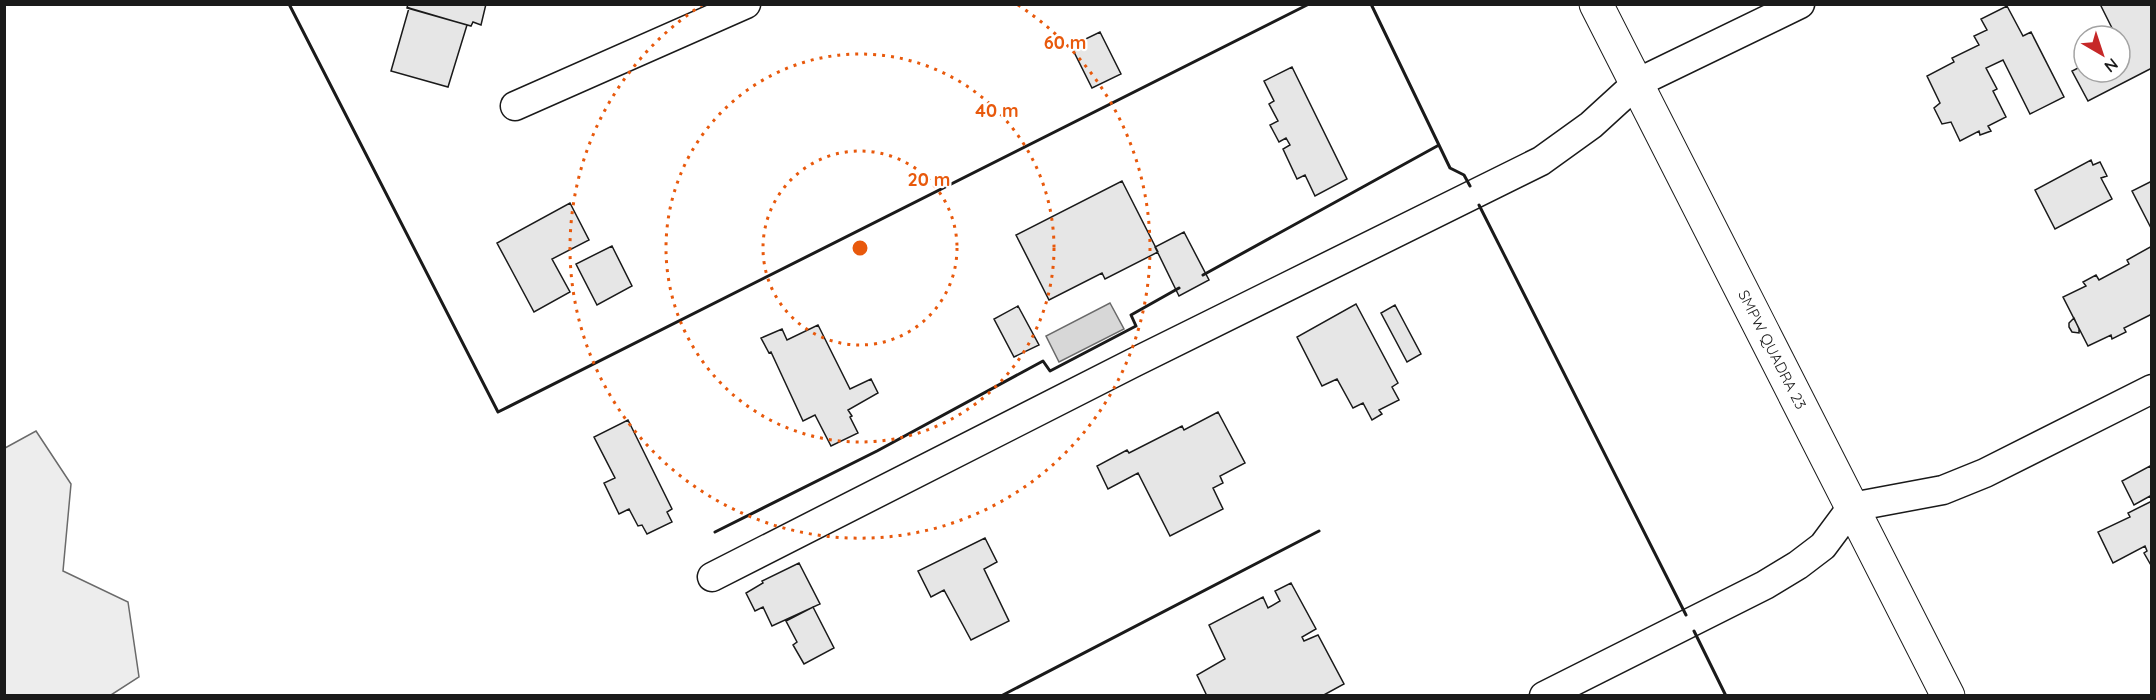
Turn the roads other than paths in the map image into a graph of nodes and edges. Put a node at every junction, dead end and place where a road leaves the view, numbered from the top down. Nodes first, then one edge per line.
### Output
1 (746, 4) edge
2 (1596, 4) edge
3 (1800, 4) edge
4 (1637, 83) junction
5 (515, 106) dead end
6 (2151, 389) edge
7 (1852, 507) junction
8 (712, 577) dead end
9 (1544, 696) edge
10 (1948, 696) edge

1 - 5 street
2 - 4 street, SMPW QUADRA 23
3 - 4 street
4 - 7 street, SMPW QUADRA 23
4 - 8 street
6 - 7 street
7 - 9 street
7 - 10 street, SMPW QUADRA 23

